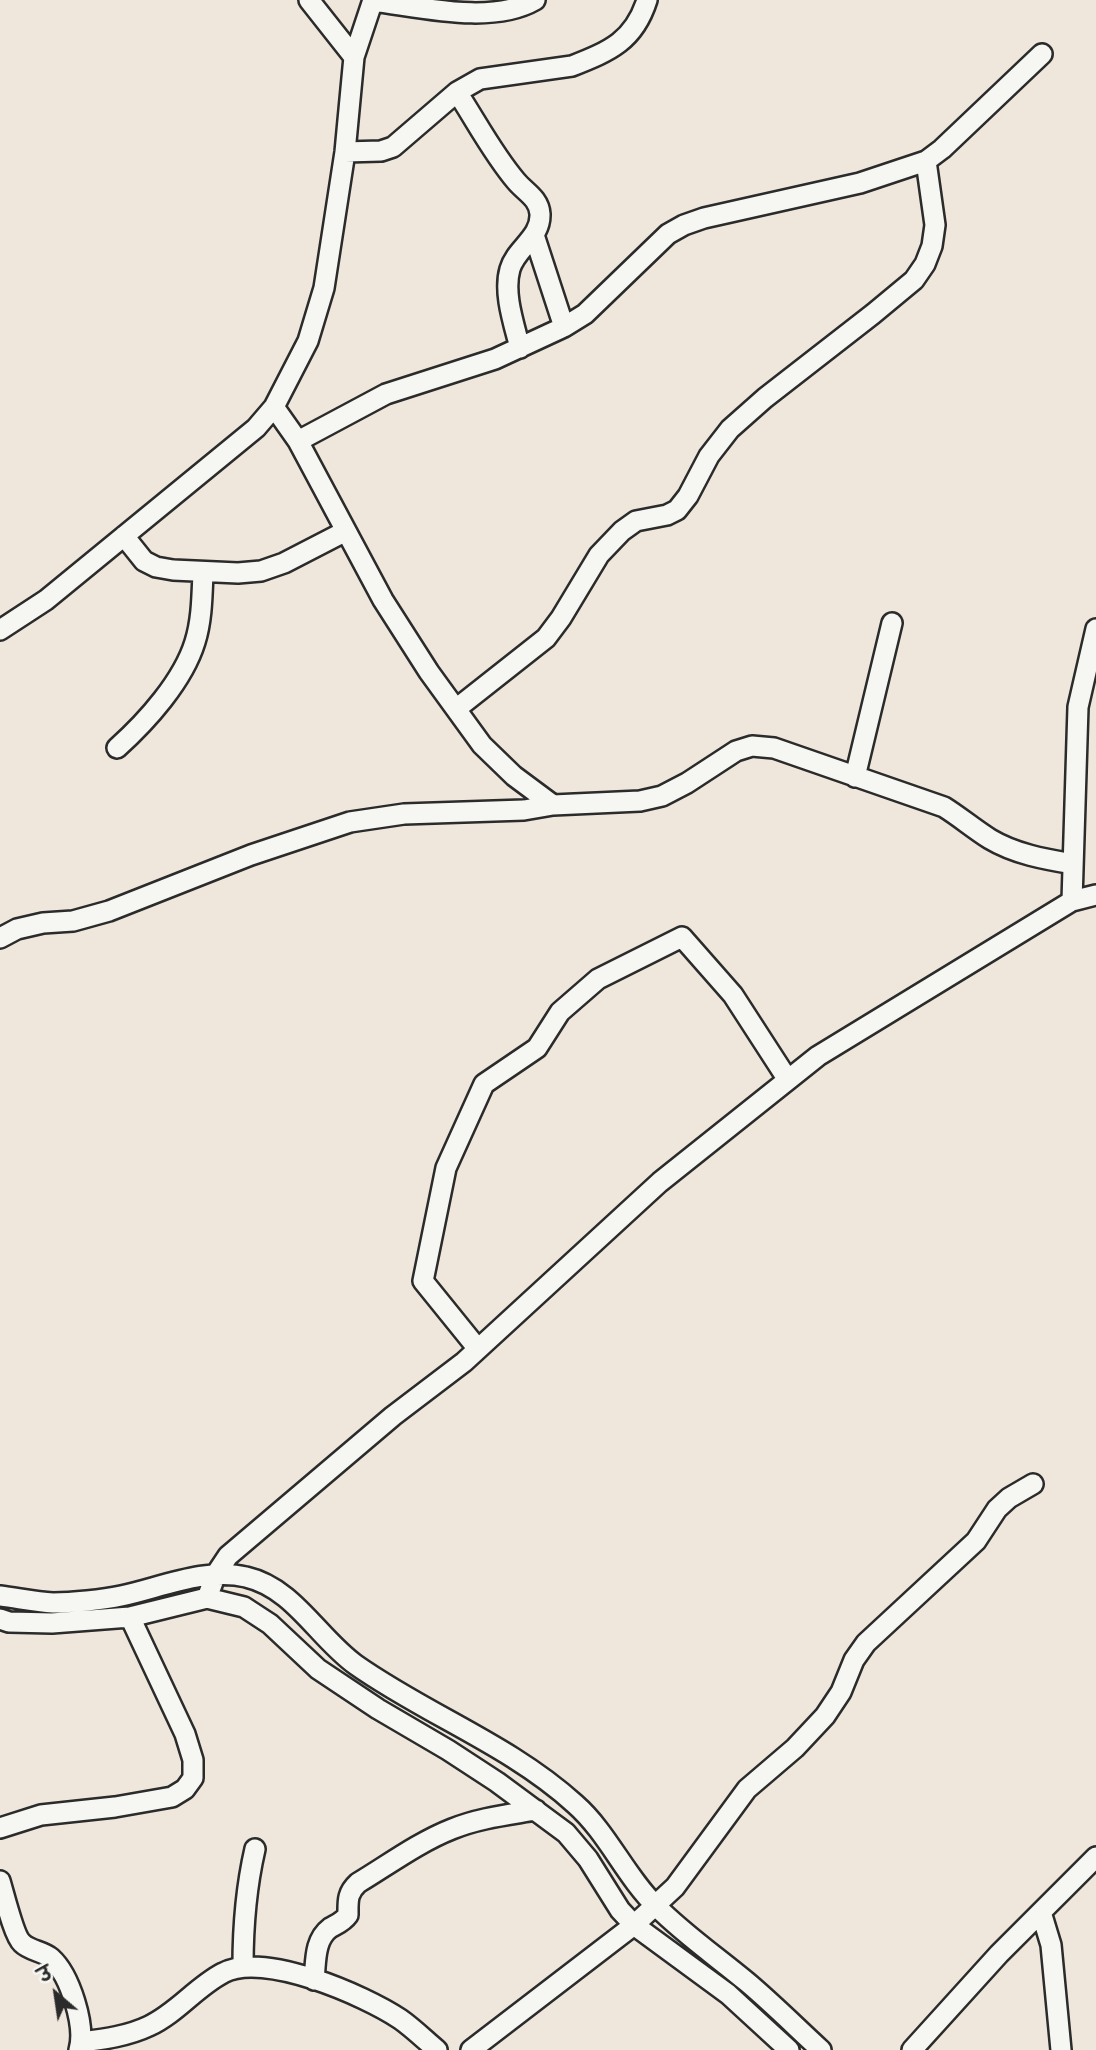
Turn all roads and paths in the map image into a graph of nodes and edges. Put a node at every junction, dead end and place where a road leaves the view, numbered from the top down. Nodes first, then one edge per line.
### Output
1 (309, 0) edge
2 (373, 0) edge
3 (535, 0) edge
4 (647, 0) edge
5 (1042, 54) dead end
6 (354, 57) junction
7 (457, 92) junction
8 (345, 152) junction
9 (926, 161) junction
10 (534, 235) junction
11 (564, 327) junction
12 (520, 348) junction
13 (274, 407) junction
14 (298, 441) junction
15 (346, 531) junction
16 (124, 536) junction
17 (203, 572) junction
18 (892, 623) dead end
19 (0, 629) edge
20 (1096, 629) edge
21 (456, 709) junction
22 (117, 748) dead end
23 (855, 777) junction
24 (553, 805) junction
25 (1073, 864) junction
26 (1096, 895) edge
27 (1072, 901) junction
28 (0, 938) edge
29 (788, 1080) junction
30 (478, 1349) junction
31 (1033, 1484) dead end
32 (216, 1574) junction
33 (0, 1596) edge
34 (207, 1598) junction
35 (32, 1600) junction
36 (130, 1617) junction
37 (3, 1623) edge
38 (536, 1810) junction
39 (0, 1828) edge
40 (255, 1849) dead end
41 (1096, 1857) edge
42 (0, 1881) edge
43 (655, 1906) junction
44 (1041, 1912) junction
45 (634, 1925) junction
46 (243, 1966) junction
47 (314, 1980) junction
48 (80, 2046) edge
49 (437, 2050) edge
50 (471, 2050) edge
51 (789, 2050) edge
52 (821, 2050) edge
53 (912, 2050) edge
54 (1061, 2050) edge

1 - 6 street
2 - 3 street
2 - 6 street
4 - 7 street
5 - 9 street
6 - 8 street
7 - 8 street
7 - 10 street
8 - 13 street
9 - 11 street
9 - 21 street
10 - 11 street
10 - 12 street
11 - 12 street
12 - 14 street
13 - 14 street
13 - 16 street
14 - 15 street
15 - 17 street
15 - 21 street
16 - 17 street
16 - 19 street
17 - 22 street
18 - 23 street
20 - 25 street
21 - 24 street
23 - 24 street
23 - 25 street
24 - 28 street
25 - 27 street
26 - 27 street
27 - 29 street
29 - 30 street
29 - 30 street
30 - 32 street
31 - 43 street
32 - 34 street
32 - 35 street
32 - 43 street
33 - 35 street
34 - 36 street
34 - 38 street
35 - 37 street
36 - 37 street
36 - 39 street
38 - 45 street
38 - 47 street
40 - 46 street
41 - 44 street
42 - 48 street
43 - 45 street
43 - 52 street
44 - 53 street
44 - 54 street
45 - 50 street
45 - 51 street
46 - 47 street
46 - 48 street
47 - 49 street

